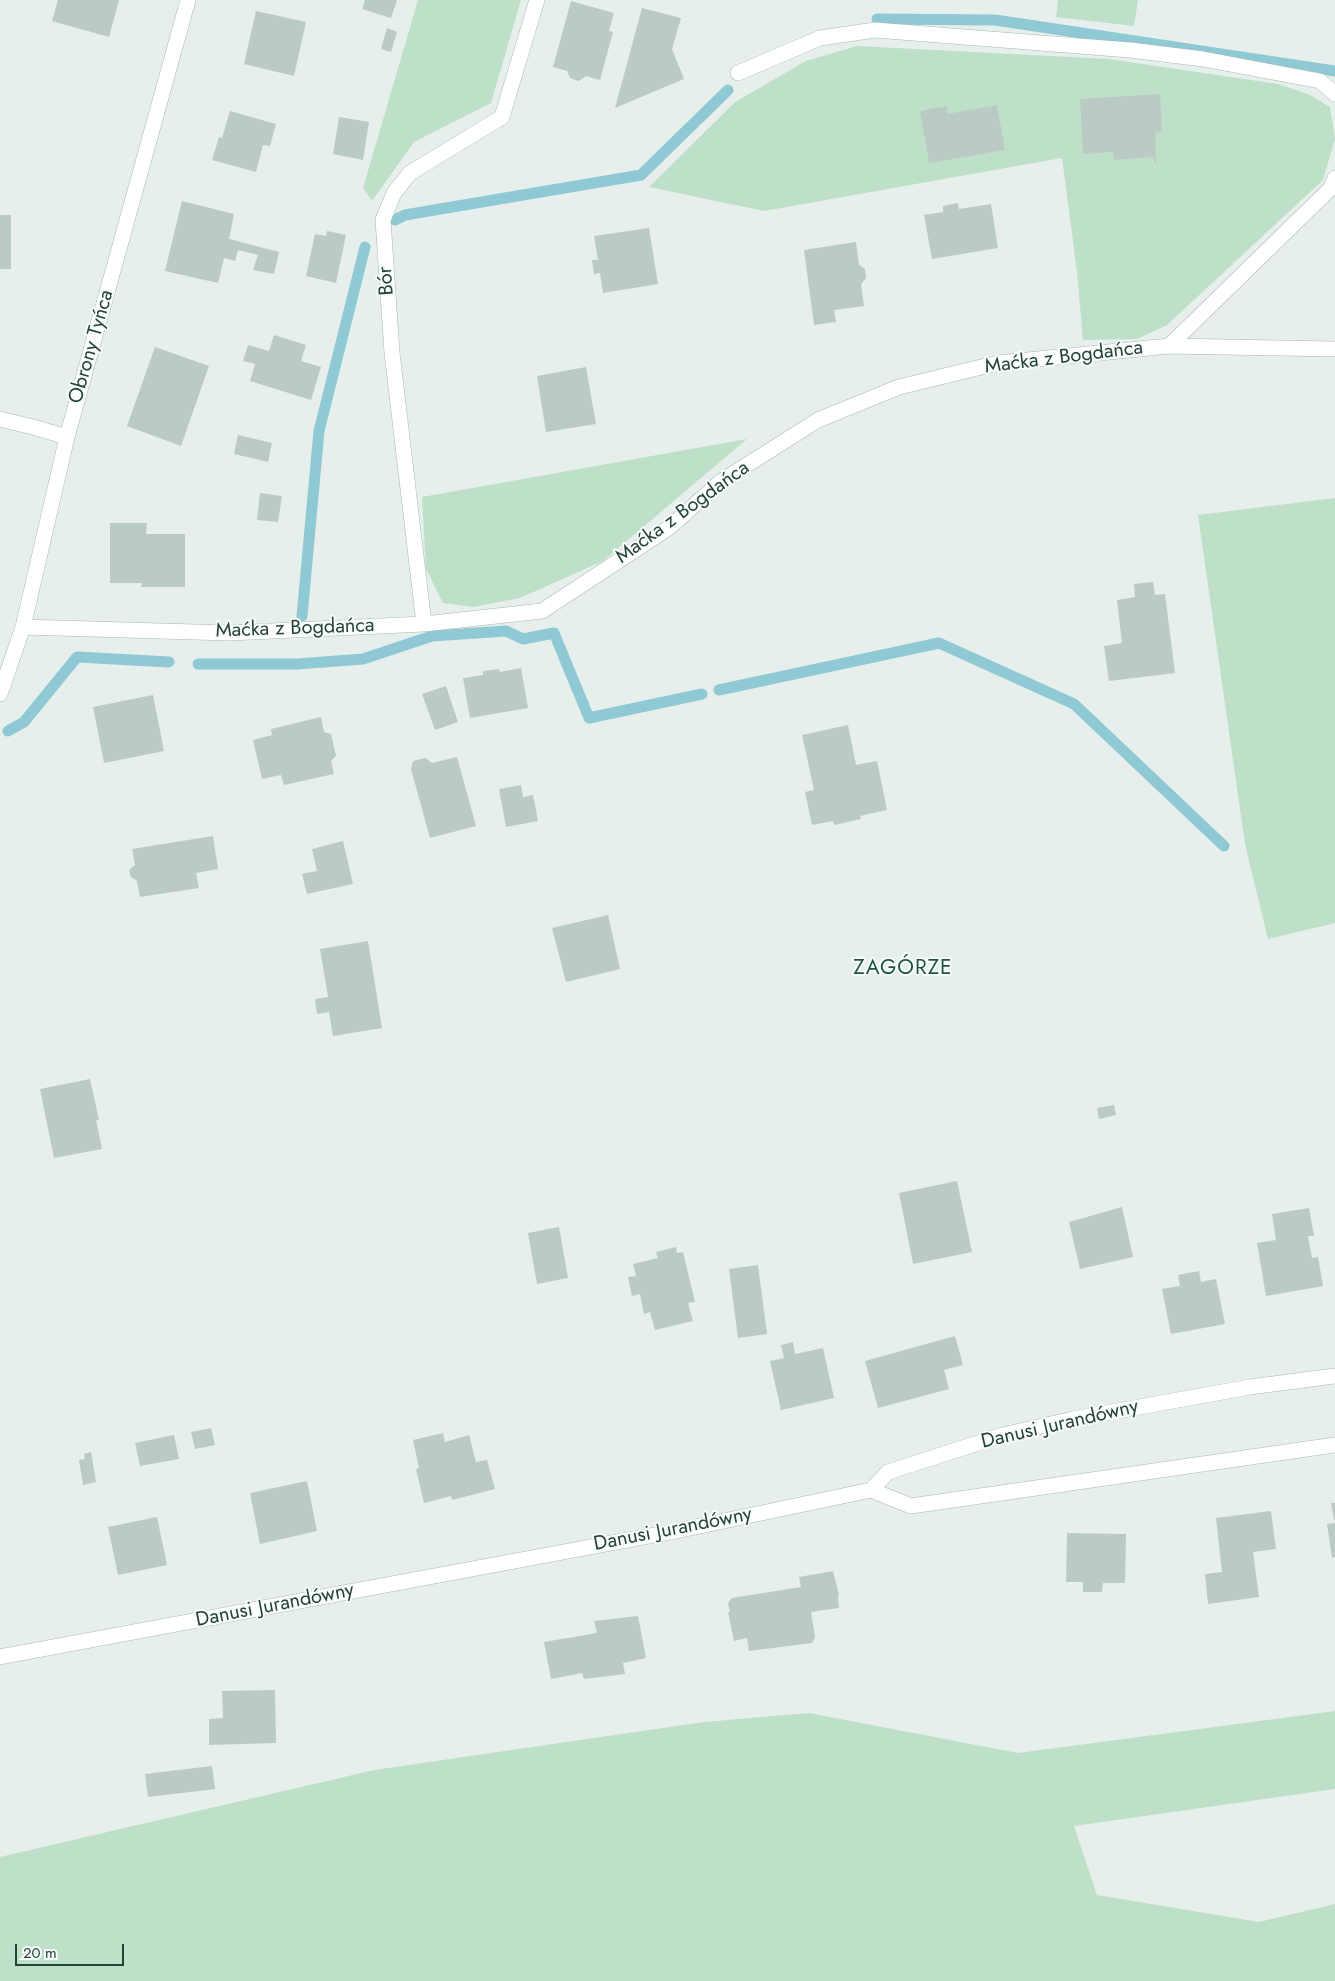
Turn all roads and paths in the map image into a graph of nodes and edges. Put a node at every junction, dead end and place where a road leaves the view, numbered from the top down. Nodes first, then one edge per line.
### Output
1 (188, 0) edge
2 (537, 0) edge
3 (738, 73) dead end
4 (1335, 94) edge
5 (1335, 178) edge
6 (1169, 346) junction
7 (1335, 349) edge
8 (0, 420) edge
9 (67, 437) junction
10 (424, 624) junction
11 (23, 627) junction
12 (0, 694) edge
13 (1335, 1376) edge
14 (1335, 1446) edge
15 (872, 1490) junction
16 (0, 1657) edge

1 - 9 street, Obrony Tyńca
2 - 10 street, Bór
3 - 4 street
5 - 6 street
6 - 7 street, Maćka z Bogdańca
6 - 10 street, Maćka z Bogdańca
8 - 9 street
9 - 11 street, Obrony Tyńca
10 - 11 street, Maćka z Bogdańca
11 - 12 street, Obrony Tyńca
13 - 15 street, Danusi Jurandówny
14 - 15 street
15 - 16 street, Danusi Jurandówny

